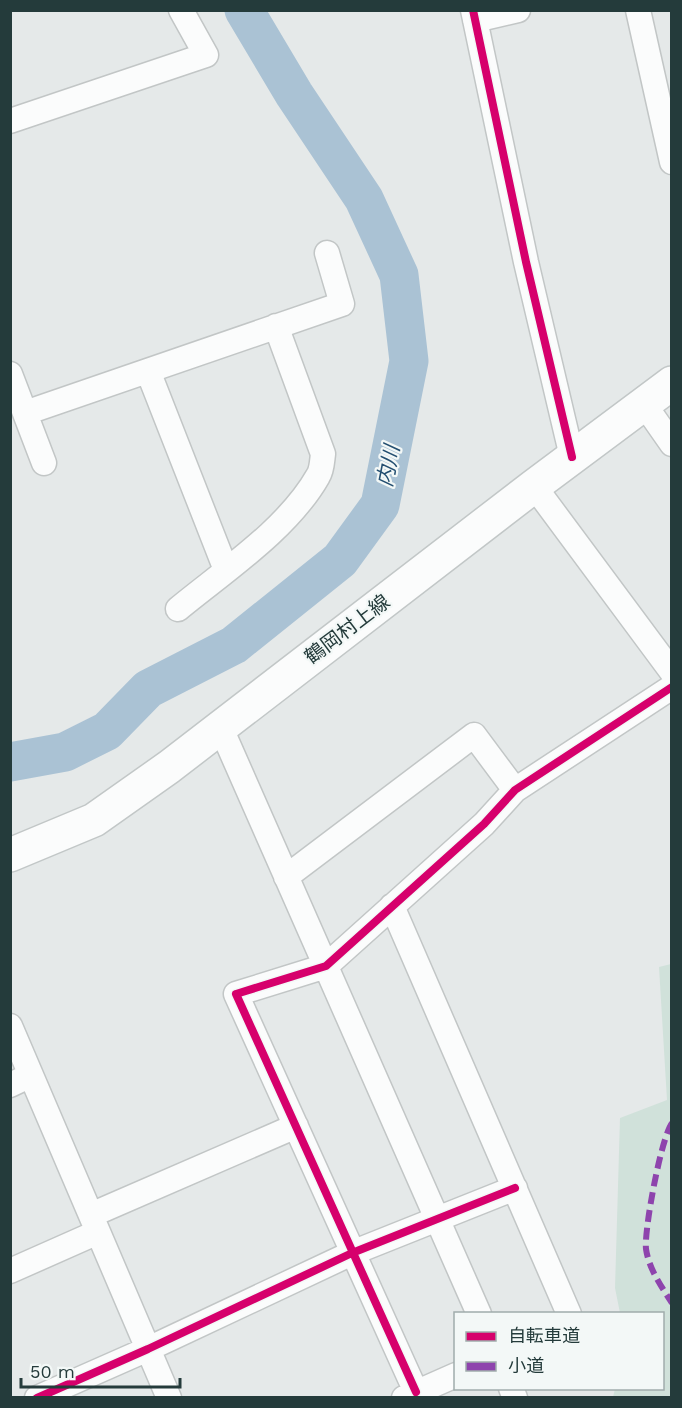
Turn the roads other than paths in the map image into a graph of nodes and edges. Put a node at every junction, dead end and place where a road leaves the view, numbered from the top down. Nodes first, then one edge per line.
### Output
1 (181, 10) edge
2 (518, 10) edge
3 (638, 10) edge
4 (474, 15) edge
5 (10, 121) edge
6 (672, 162) edge
7 (327, 253) dead end
8 (276, 327) junction
9 (148, 371) junction
10 (10, 374) edge
11 (672, 383) edge
12 (644, 404) junction
13 (25, 413) junction
14 (672, 444) edge
15 (573, 456) junction
16 (44, 463) dead end
17 (534, 486) junction
18 (226, 570) junction
19 (178, 609) dead end
20 (672, 672) edge
21 (672, 687) edge
22 (220, 726) junction
23 (515, 789) junction
24 (10, 855) edge
25 (286, 877) junction
26 (392, 906) junction
27 (326, 966) junction
28 (10, 1026) edge
29 (21, 1080) edge
30 (296, 1126) junction
31 (514, 1188) junction
32 (437, 1219) junction
33 (95, 1224) junction
34 (352, 1253) junction
35 (10, 1270) edge
36 (478, 1312) edge
37 (568, 1312) edge
38 (148, 1349) junction
39 (454, 1376) edge
40 (410, 1395) edge
41 (37, 1398) edge
42 (169, 1398) edge

1 - 5 street
2 - 4 street
3 - 6 street
4 - 15 street
7 - 8 street
8 - 9 street
8 - 18 street
9 - 13 street
9 - 18 street
10 - 13 street
11 - 12 main road, 鶴岡村上線
12 - 14 street
12 - 15 main road, 鶴岡村上線
13 - 16 street
15 - 17 main road, 鶴岡村上線
17 - 20 street
17 - 22 main road, 鶴岡村上線
18 - 19 street
21 - 23 street
22 - 24 main road, 鶴岡村上線
22 - 25 street
23 - 25 street
23 - 26 street
25 - 27 street
26 - 27 street
26 - 31 street
27 - 30 street
27 - 32 street
28 - 29 street
29 - 33 street
30 - 33 street
30 - 34 street
31 - 32 street
31 - 37 street
32 - 34 street
32 - 36 street
33 - 35 street
33 - 38 street
34 - 38 street
34 - 40 street
38 - 41 street
38 - 42 street
39 - 40 street

